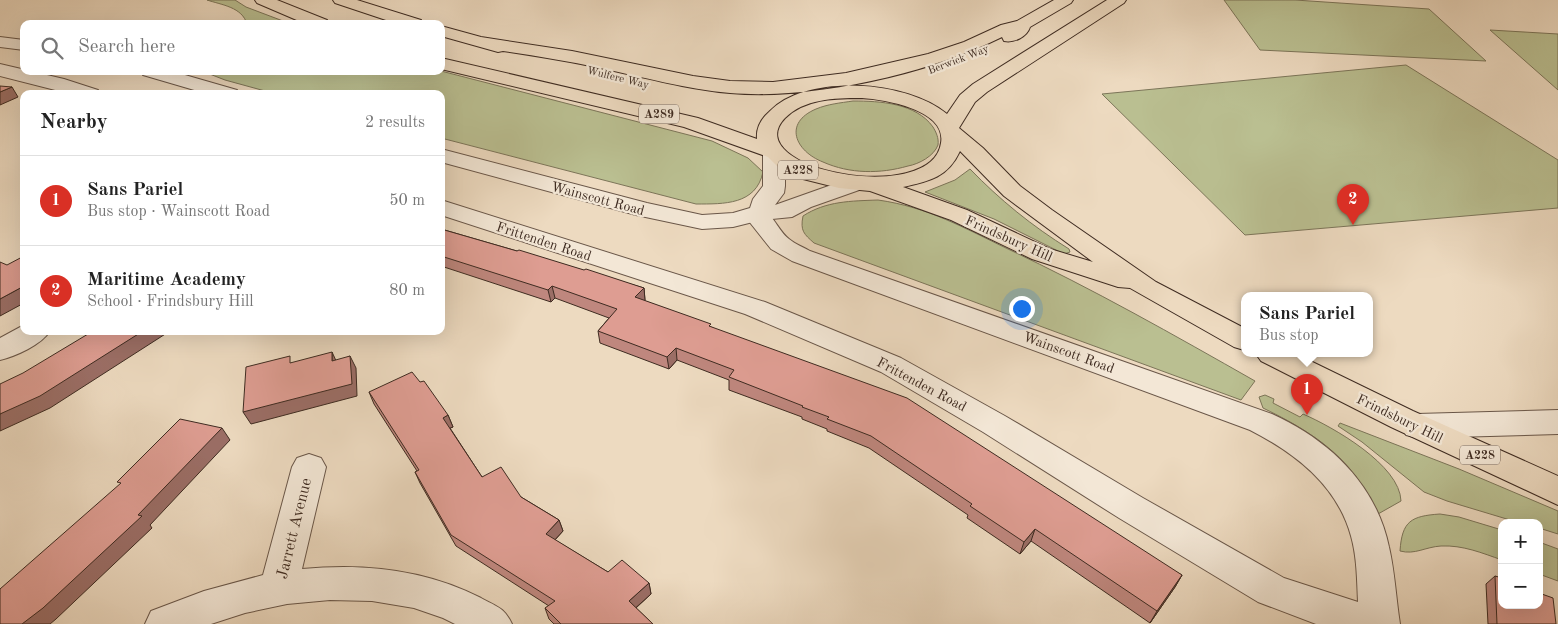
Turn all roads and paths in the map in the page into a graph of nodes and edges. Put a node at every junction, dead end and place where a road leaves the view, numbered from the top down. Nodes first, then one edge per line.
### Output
1 (263, 0) edge
2 (342, 0) edge
3 (1065, 0) edge
4 (1118, 0) edge
5 (311, 20) edge
6 (403, 20) edge
7 (1022, 25) junction
8 (445, 32) edge
9 (0, 42) edge
10 (481, 42) junction
11 (20, 44) edge
12 (445, 64) edge
13 (0, 70) edge
14 (20, 75) edge
15 (22, 75) edge
16 (164, 75) edge
17 (79, 90) edge
18 (216, 90) edge
19 (837, 92) junction
20 (799, 101) junction
21 (950, 130) junction
22 (774, 152) junction
23 (445, 155) edge
24 (863, 184) junction
25 (445, 208) edge
26 (758, 214) junction
27 (1147, 288) junction
28 (28, 335) edge
29 (1241, 338) edge
30 (0, 350) edge
31 (1277, 357) edge
32 (1558, 422) edge
33 (1417, 426) junction
34 (309, 467) dead end
35 (1558, 491) edge
36 (278, 589) junction
37 (165, 624) edge
38 (492, 624) edge
39 (1372, 624) edge
40 (1380, 624) edge

1 - 5 main road
2 - 6 main road
3 - 7 main road, Berwick Way / A289
4 - 21 main road
7 - 10 main road, A289
7 - 19 main road, Berwick Way / A289
8 - 10 main road, Wulfere Way / A289
9 - 11 street
10 - 20 main road, Wulfere Way / A289
12 - 22 main road, Wulfere Way / A289
13 - 14 street
15 - 17 street
16 - 18 street
19 - 20 main road, A228
19 - 21 main road, A228
20 - 22 main road, A228
21 - 24 main road, A228
21 - 27 main road, Frindsbury Hill / A228
22 - 24 main road, A228
22 - 26 street
23 - 26 street, Wainscott Road
24 - 26 street, Wainscott Road
24 - 27 main road, Frindsbury Hill / A228
25 - 39 street, Frittenden Road
26 - 40 street, Wainscott Road
27 - 29 main road, Frindsbury Hill / A228
28 - 30 street
31 - 33 main road, Frindsbury Hill / A228
32 - 33 street
33 - 35 main road, Frindsbury Hill / A228
34 - 36 street, Jarrett Avenue
36 - 37 street, Jarrett Avenue
36 - 38 street, Jarrett Avenue

